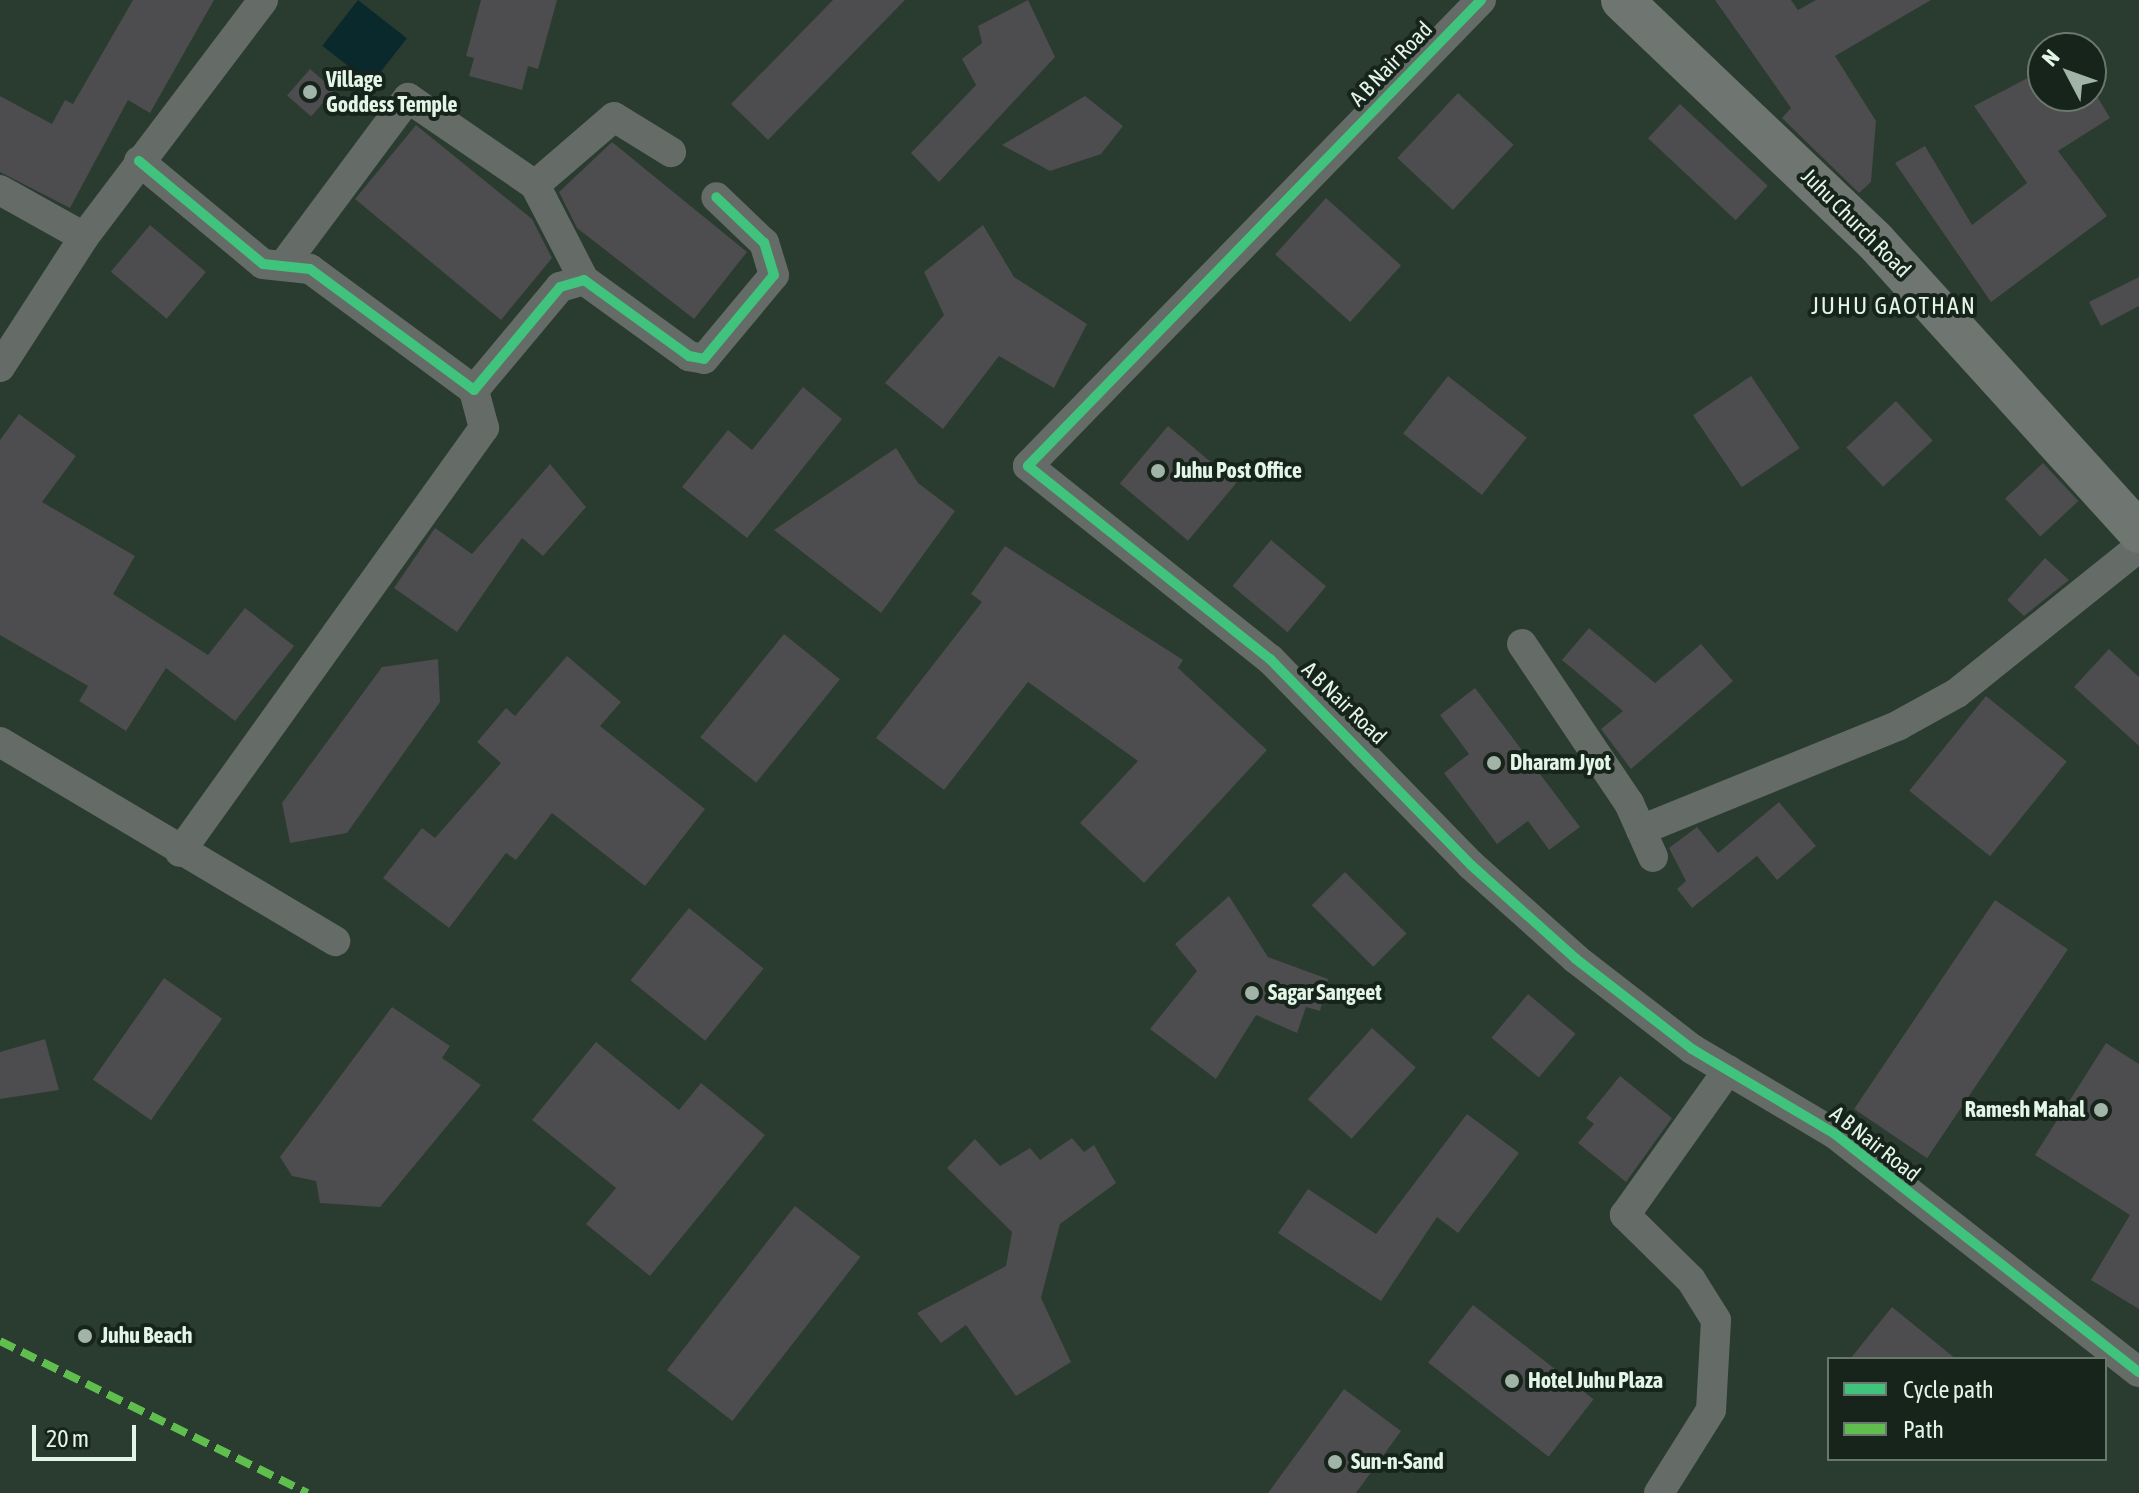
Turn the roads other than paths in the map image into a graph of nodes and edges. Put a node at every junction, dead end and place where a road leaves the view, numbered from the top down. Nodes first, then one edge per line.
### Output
1 (263, 0) edge
2 (1481, 0) edge
3 (1622, 0) edge
4 (671, 152) dead end
5 (139, 161) junction
6 (535, 185) junction
7 (0, 190) edge
8 (716, 197) dead end
9 (84, 237) junction
10 (285, 263) junction
11 (584, 280) junction
12 (0, 367) edge
13 (474, 390) junction
14 (2139, 532) edge
15 (2139, 547) edge
16 (1522, 644) dead end
17 (0, 742) edge
18 (180, 852) junction
19 (335, 941) dead end
20 (1728, 1070) junction
21 (2139, 1372) edge
22 (1659, 1493) edge

1 - 5 street
2 - 20 street, A B Nair Road
3 - 14 street, Juhu Church Road
4 - 6 street
5 - 9 street
5 - 10 street
6 - 10 street
6 - 11 street
7 - 9 street
8 - 11 street
9 - 12 street
10 - 13 street
11 - 13 street
13 - 18 street
15 - 16 street
17 - 18 street
18 - 19 street
20 - 21 street, A B Nair Road
20 - 22 street

